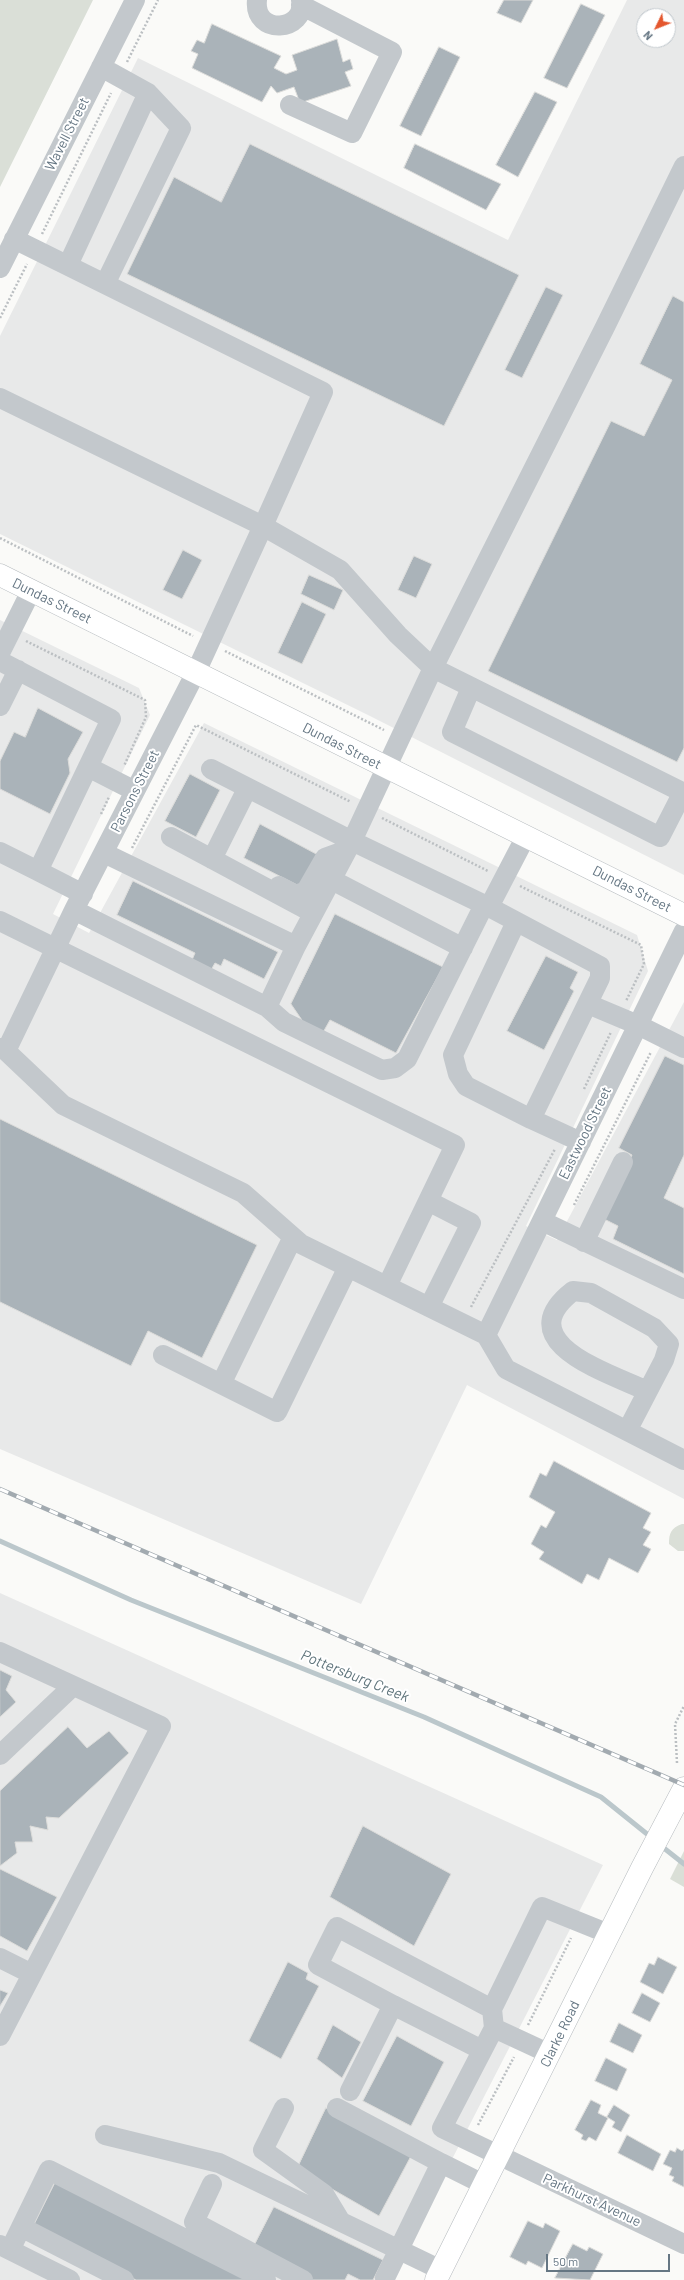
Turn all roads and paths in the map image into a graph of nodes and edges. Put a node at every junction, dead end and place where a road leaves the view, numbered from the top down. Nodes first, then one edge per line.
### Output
1 (135, 0) edge
2 (158, 0) edge
3 (257, 0) edge
4 (301, 3) edge
5 (127, 64) dead end
6 (101, 67) junction
7 (114, 87) dead end
8 (148, 92) junction
9 (290, 105) dead end
10 (684, 166) edge
11 (14, 239) junction
12 (39, 240) dead end
13 (29, 262) dead end
14 (68, 266) junction
15 (0, 268) edge
16 (105, 284) junction
17 (0, 318) edge
18 (0, 398) edge
19 (263, 526) junction
20 (0, 538) edge
21 (0, 576) edge
22 (31, 591) junction
23 (192, 636) dead end
24 (218, 648) dead end
25 (0, 653) edge
26 (0, 661) edge
27 (433, 668) junction
28 (18, 670) junction
29 (196, 672) junction
30 (471, 688) junction
31 (0, 706) edge
32 (389, 732) dead end
33 (88, 768) junction
34 (387, 768) junction
35 (211, 770) dead end
36 (247, 789) junction
37 (135, 791) junction
38 (683, 792) edge
39 (367, 810) junction
40 (526, 836) junction
41 (171, 837) dead end
42 (349, 846) junction
43 (0, 852) edge
44 (104, 853) junction
45 (220, 863) junction
46 (38, 871) junction
47 (504, 879) junction
48 (332, 880) junction
49 (79, 902) junction
50 (486, 906) junction
51 (313, 913) junction
52 (684, 915) edge
53 (0, 921) edge
54 (516, 922) junction
55 (684, 932) edge
56 (296, 946) junction
57 (463, 948) junction
58 (56, 949) junction
59 (588, 1004) junction
60 (267, 1007) junction
61 (618, 1017) junction
62 (638, 1025) junction
63 (659, 1036) junction
64 (684, 1048) edge
65 (3, 1050) edge
66 (583, 1092) dead end
67 (531, 1119) junction
68 (572, 1137) junction
69 (623, 1162) dead end
70 (428, 1201) junction
71 (574, 1205) dead end
72 (542, 1222) junction
73 (293, 1237) junction
74 (584, 1242) junction
75 (348, 1267) junction
76 (387, 1286) junction
77 (684, 1289) edge
78 (429, 1307) junction
79 (462, 1324) junction
80 (486, 1335) junction
81 (163, 1355) dead end
82 (221, 1384) junction
83 (647, 1391) junction
84 (627, 1431) junction
85 (684, 1460) edge
86 (0, 1652) edge
87 (73, 1686) junction
88 (684, 1706) edge
89 (0, 1755) edge
90 (677, 1763) dead end
91 (682, 1793) edge
92 (573, 1933) dead end
93 (610, 1934) junction
94 (0, 1958) edge
95 (32, 1974) junction
96 (393, 2005) junction
97 (492, 2008) junction
98 (494, 2028) junction
99 (527, 2028) dead end
100 (0, 2036) edge
101 (482, 2050) junction
102 (517, 2051) dead end
103 (550, 2054) junction
104 (350, 2091) dead end
105 (284, 2108) dead end
106 (337, 2108) dead end
107 (475, 2130) dead end
108 (105, 2135) dead end
109 (499, 2156) junction
110 (442, 2163) junction
111 (212, 2184) dead end
112 (484, 2185) junction
113 (341, 2222) junction
114 (20, 2227) junction
115 (684, 2244) edge
116 (5, 2247) edge
117 (398, 2249) junction
118 (439, 2275) edge
119 (385, 2278) dead end
120 (70, 2280) edge
121 (124, 2280) edge
122 (266, 2280) edge
123 (303, 2280) edge

1 - 6 street, Wavell Street
2 - 5 path
3 - 4 street
4 - 9 street
6 - 8 street
6 - 11 street, Wavell Street
7 - 12 path
8 - 14 street
8 - 16 street
10 - 27 street
11 - 14 street
11 - 15 street, Wavell Street
13 - 17 path
14 - 16 street
16 - 19 street, Parsons Street
18 - 19 street
19 - 27 street
19 - 29 street, Parsons Street
20 - 23 path
21 - 22 main road, Dundas Street
22 - 25 street
22 - 29 main road, Dundas Street
24 - 32 path
26 - 28 street
27 - 30 street
27 - 34 street
28 - 31 street
28 - 33 street
29 - 34 main road, Dundas Street
29 - 37 street, Parsons Street
30 - 38 street
30 - 38 street
33 - 37 street
33 - 46 street
34 - 39 street
34 - 40 main road, Dundas Street
35 - 36 street
36 - 42 street
36 - 45 street
37 - 44 street, Parsons Street
39 - 42 street
39 - 47 path
40 - 47 street
40 - 52 main road, Dundas Street
41 - 45 street
42 - 45 street
42 - 48 street
42 - 50 street
43 - 46 street
44 - 49 street, Parsons Street
44 - 56 street
45 - 51 street
46 - 49 street
47 - 50 street
47 - 61 path
48 - 51 street
48 - 57 street
49 - 58 street, Parsons Street
49 - 60 street
50 - 54 street
50 - 57 street
51 - 56 street
53 - 58 street
54 - 59 street
54 - 67 street
55 - 62 street, Eastwood Street
56 - 60 street
57 - 60 street
58 - 65 street, Parsons Street
58 - 70 street
59 - 61 street
59 - 67 street
61 - 62 street
61 - 66 path
62 - 63 street
62 - 68 street, Eastwood Street
63 - 64 street
63 - 71 path
65 - 73 street
67 - 68 street
68 - 72 street, Eastwood Street
68 - 79 path
69 - 74 street
70 - 76 street
70 - 78 street
72 - 74 street
72 - 80 street, Eastwood Street
73 - 75 street
73 - 82 street
74 - 77 street
75 - 76 street
75 - 82 street
76 - 78 street
78 - 79 street
79 - 80 street
80 - 84 street
81 - 82 street
83 - 83 street
83 - 84 street
84 - 85 street
86 - 87 street
87 - 89 street
87 - 95 street
88 - 90 path
91 - 93 main road, Clarke Road
92 - 99 path
93 - 97 street
93 - 103 main road, Clarke Road
94 - 95 street
95 - 100 street
96 - 97 street
96 - 101 street
96 - 104 street
97 - 98 street
98 - 101 street
98 - 103 street
101 - 109 street, Parkhurst Avenue
102 - 107 path
103 - 109 main road, Clarke Road
105 - 113 street
106 - 110 street
108 - 113 street
109 - 112 main road, Clarke Road
109 - 115 street, Parkhurst Avenue
110 - 112 street
110 - 117 street
111 - 123 street
112 - 118 main road, Clarke Road
113 - 117 street
114 - 116 street
114 - 121 street
114 - 122 street
116 - 120 street
117 - 118 street
117 - 119 street

